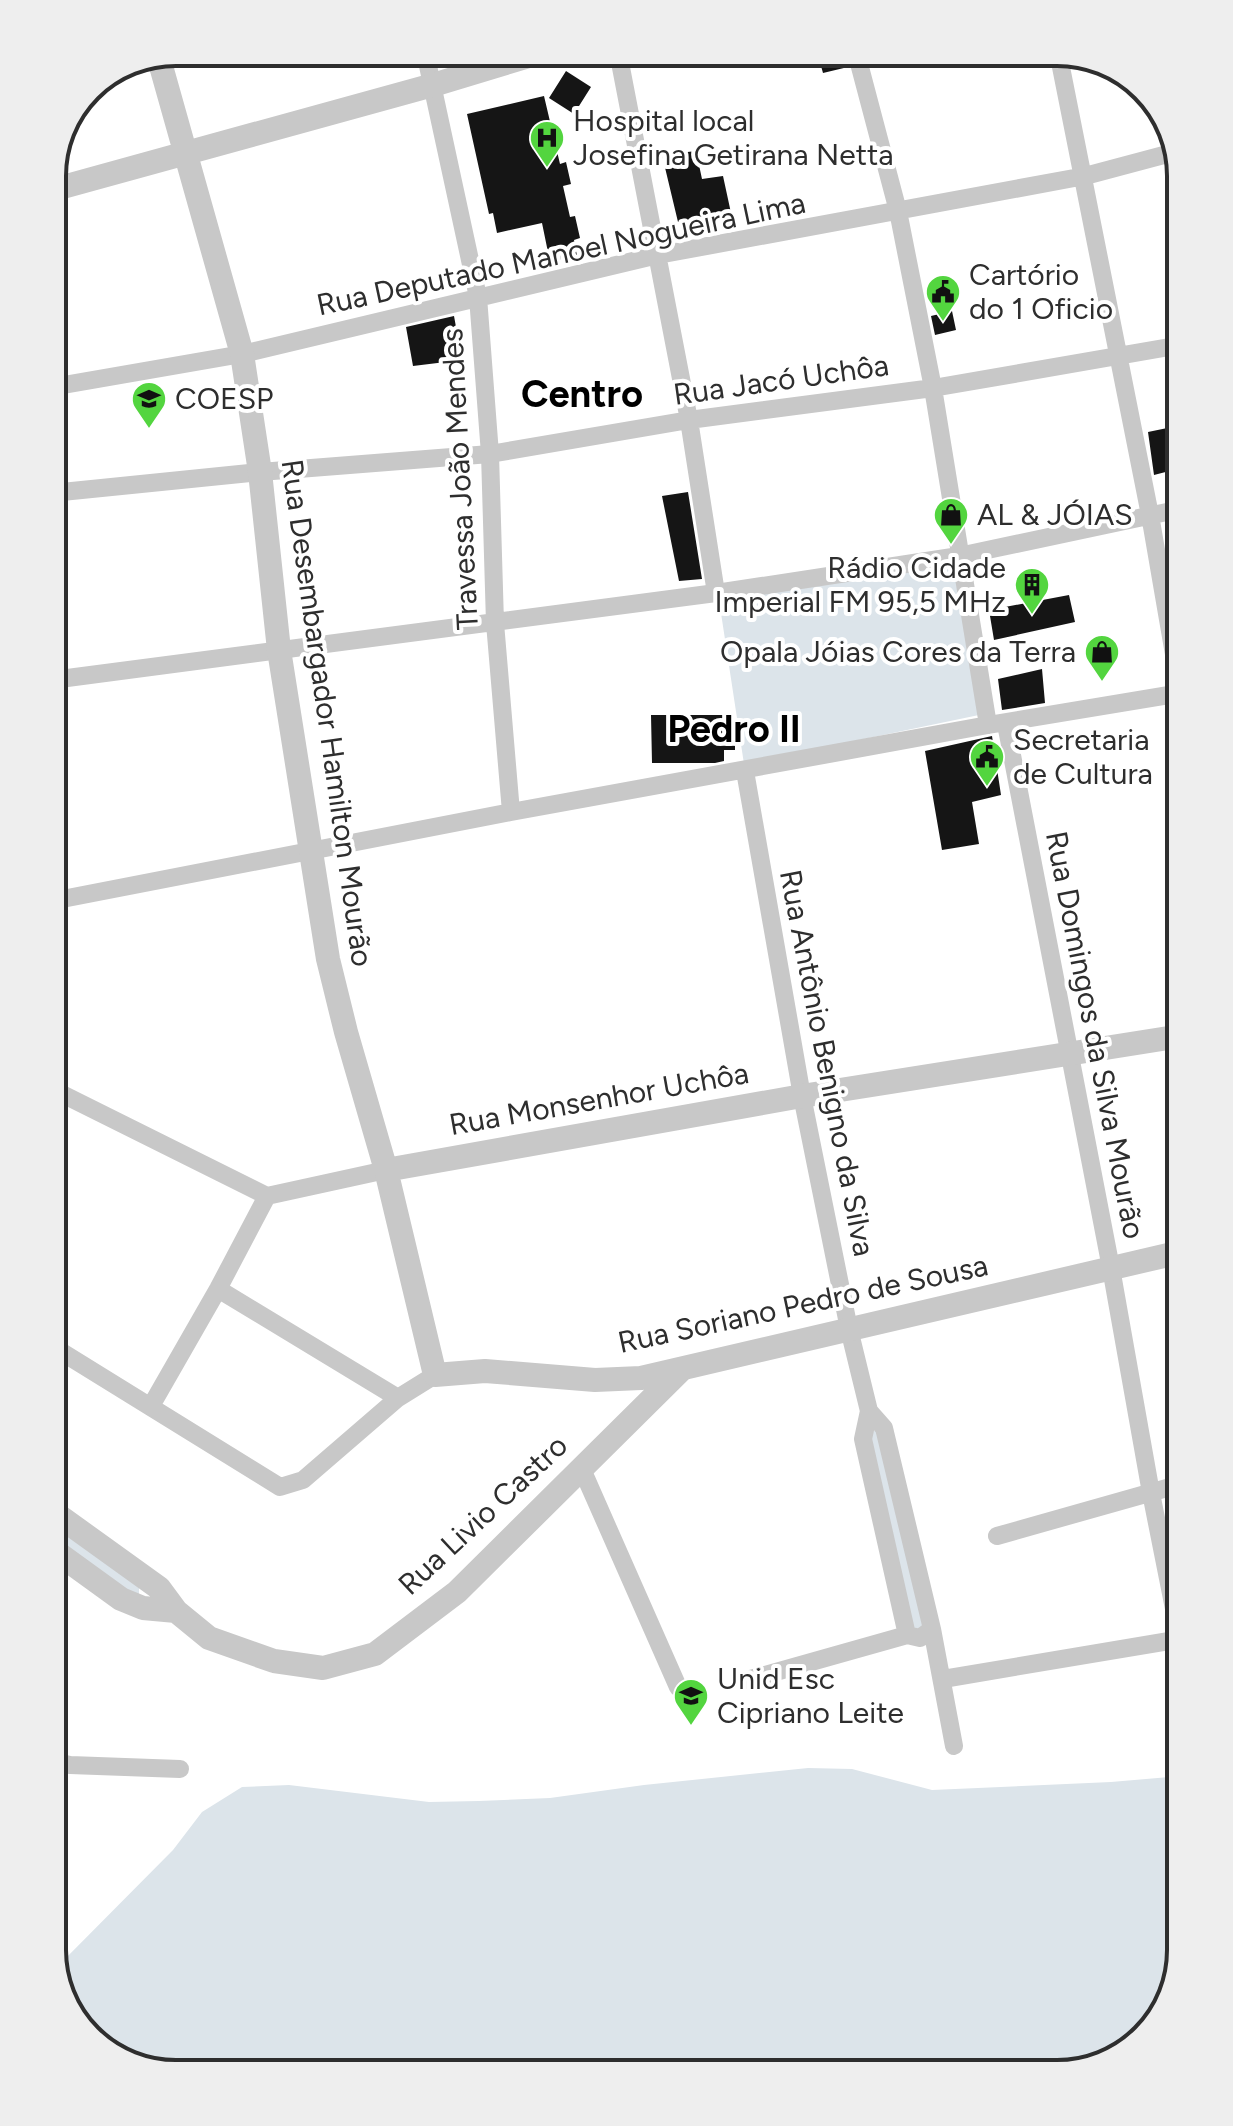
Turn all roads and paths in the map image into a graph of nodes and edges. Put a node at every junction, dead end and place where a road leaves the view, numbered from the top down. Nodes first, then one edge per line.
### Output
1 (428, 66) edge
2 (496, 66) edge
3 (621, 66) edge
4 (860, 66) edge
5 (1061, 66) edge
6 (161, 67) edge
7 (433, 85) junction
8 (186, 153) junction
9 (1164, 155) edge
10 (1085, 176) junction
11 (66, 186) edge
12 (898, 211) junction
13 (658, 255) junction
14 (478, 297) junction
15 (1167, 347) edge
16 (242, 354) junction
17 (1118, 356) junction
18 (66, 385) edge
19 (933, 388) junction
20 (689, 420) junction
21 (490, 454) junction
22 (260, 472) junction
23 (66, 492) edge
24 (1167, 512) edge
25 (1150, 515) junction
26 (959, 556) junction
27 (716, 593) junction
28 (1167, 613) edge
29 (495, 623) junction
30 (279, 650) junction
31 (66, 678) edge
32 (1167, 696) edge
33 (997, 724) junction
34 (745, 771) junction
35 (511, 812) junction
36 (311, 850) junction
37 (66, 898) edge
38 (1167, 1038) edge
39 (1070, 1053) junction
40 (66, 1096) edge
41 (802, 1096) junction
42 (386, 1170) junction
43 (267, 1196) junction
44 (1167, 1255) edge
45 (1111, 1268) junction
46 (218, 1289) junction
47 (849, 1329) junction
48 (66, 1354) edge
49 (682, 1369) junction
50 (435, 1375) junction
51 (398, 1398) junction
52 (151, 1406) junction
53 (869, 1411) junction
54 (581, 1467) junction
55 (1167, 1488) edge
56 (1151, 1493) junction
57 (66, 1521) edge
58 (997, 1536) dead end
59 (66, 1559) edge
60 (1167, 1571) edge
61 (176, 1611) junction
62 (932, 1629) junction
63 (907, 1635) junction
64 (1167, 1641) edge
65 (943, 1679) junction
66 (747, 1680) dead end
67 (678, 1687) dead end
68 (954, 1746) dead end
69 (66, 1764) edge
70 (180, 1769) dead end

1 - 7 street, Travessa João Mendes
2 - 7 street
3 - 13 street
4 - 12 street, Rua Domingos da Silva Mourão
5 - 10 street
6 - 8 street, Rua Desembargador Hamilton Mourão
7 - 8 street
7 - 14 street, Travessa João Mendes
8 - 11 street
8 - 16 street, Rua Desembargador Hamilton Mourão
9 - 10 street, Rua Deputado Manoel Nogueira Lima
10 - 12 street, Rua Deputado Manoel Nogueira Lima
10 - 17 street
12 - 13 street, Rua Deputado Manoel Nogueira Lima
12 - 19 street, Rua Domingos da Silva Mourão
13 - 14 street, Rua Deputado Manoel Nogueira Lima
13 - 20 street
14 - 16 street, Rua Deputado Manoel Nogueira Lima
14 - 21 street, Travessa João Mendes
15 - 17 street, Rua Jacó Uchôa
16 - 18 street, Rua Deputado Manoel Nogueira Lima
16 - 22 street, Rua Desembargador Hamilton Mourão
17 - 19 street, Rua Jacó Uchôa
17 - 25 street
19 - 20 street, Rua Jacó Uchôa
19 - 26 street, Rua Domingos da Silva Mourão
20 - 21 street, Rua Jacó Uchôa
20 - 27 street
21 - 22 street, Rua Jacó Uchôa
21 - 29 street, Travessa João Mendes
22 - 23 street, Rua Jacó Uchôa
22 - 30 street, Rua Desembargador Hamilton Mourão
24 - 25 street
25 - 26 street
25 - 28 street
26 - 27 street
26 - 33 street, Rua Domingos da Silva Mourão
27 - 29 street
29 - 30 street
29 - 35 street, Travessa João Mendes
30 - 31 street
30 - 36 street, Rua Desembargador Hamilton Mourão
32 - 33 street
33 - 34 street
33 - 39 street, Rua Domingos da Silva Mourão
34 - 35 street
34 - 41 street, Rua Antônio Benigno da Silva
35 - 36 street
36 - 37 street
36 - 42 street, Rua Desembargador Hamilton Mourão
38 - 39 street, Rua Monsenhor Uchôa
39 - 41 street, Rua Monsenhor Uchôa
39 - 45 street, Rua Domingos da Silva Mourão
40 - 43 street
41 - 42 street, Rua Monsenhor Uchôa
41 - 47 street, Rua Antônio Benigno da Silva
42 - 43 street, Rua Monsenhor Uchôa
42 - 50 street, Rua Desembargador Hamilton Mourão
43 - 46 street
44 - 45 street, Rua Soriano Pedro de Sousa
45 - 47 street, Rua Soriano Pedro de Sousa
45 - 56 street, Rua Domingos da Silva Mourão
46 - 51 street
46 - 52 street
47 - 49 street, Rua Soriano Pedro de Sousa
47 - 53 street, Rua Antônio Benigno da Silva
48 - 52 street
49 - 50 street, Rua Soriano Pedro de Sousa
49 - 54 street, Rua Livio Castro
50 - 51 street, Rua Soriano Pedro de Sousa
51 - 52 street, Rua Soriano Pedro de Sousa
53 - 62 street, Rua Antônio Benigno da Silva
53 - 63 street, Rua Antônio Benigno da Silva
54 - 61 street, Rua Livio Castro
54 - 67 street
55 - 56 street
56 - 58 street
56 - 60 street, Rua Domingos da Silva Mourão
57 - 61 street, Rua Livio Castro
59 - 61 street
62 - 63 street
62 - 65 street, Rua Antônio Benigno da Silva
63 - 66 street
64 - 65 street
65 - 68 street, Rua Antônio Benigno da Silva
69 - 70 street

